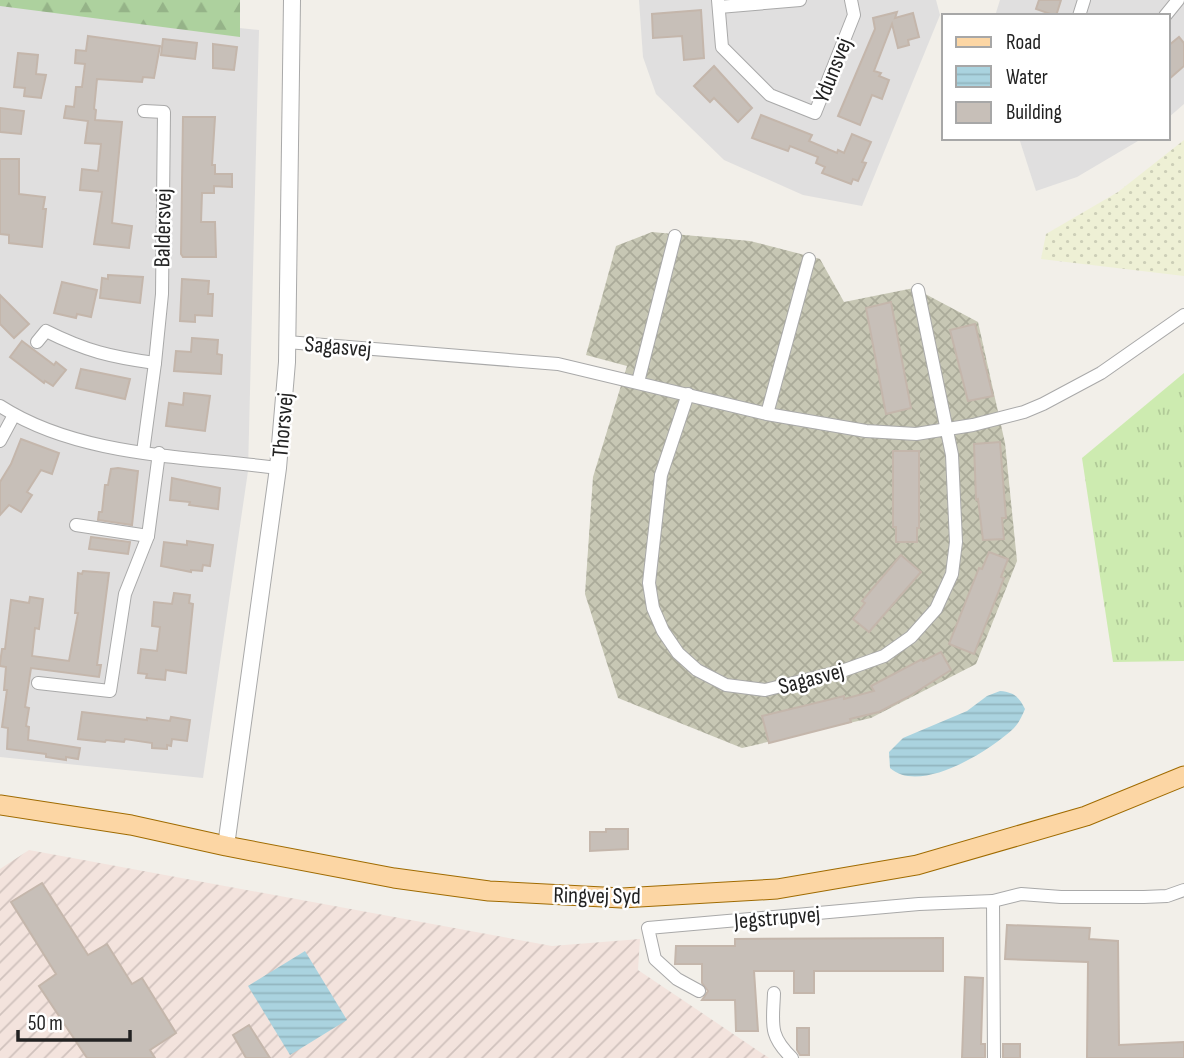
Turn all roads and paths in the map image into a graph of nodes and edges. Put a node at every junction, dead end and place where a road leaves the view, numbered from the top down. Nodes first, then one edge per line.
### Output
1 (292, 0) edge
2 (800, 0) edge
3 (851, 0) edge
4 (1178, 0) edge
5 (719, 4) edge
6 (1167, 14) edge
7 (144, 111) dead end
8 (674, 236) dead end
9 (809, 260) dead end
10 (918, 290) dead end
11 (1184, 315) edge
12 (37, 342) dead end
13 (287, 342) junction
14 (155, 363) junction
15 (638, 382) junction
16 (688, 394) junction
17 (0, 406) edge
18 (767, 414) junction
19 (14, 415) junction
20 (947, 429) junction
21 (0, 440) edge
22 (143, 452) junction
23 (159, 453) junction
24 (278, 468) junction
25 (76, 525) dead end
26 (148, 536) junction
27 (38, 683) dead end
28 (1182, 782) edge
29 (0, 805) edge
30 (226, 846) junction
31 (1184, 890) edge
32 (993, 901) junction
33 (699, 991) dead end
34 (774, 993) dead end
35 (792, 1058) edge
36 (994, 1058) edge

1 - 13 street, Thorsvej
2 - 5 street, Ydunsvej
3 - 5 street, Ydunsvej
4 - 6 street
7 - 14 street, Baldersvej
8 - 15 street
9 - 18 street
10 - 20 street, Sagasvej
11 - 20 street, Sagasvej
12 - 14 street
13 - 15 street, Sagasvej
13 - 24 street, Thorsvej
14 - 22 street, Baldersvej
15 - 16 street, Sagasvej
16 - 18 street, Sagasvej
16 - 20 street, Sagasvej
17 - 19 street
18 - 20 street, Sagasvej
19 - 21 street
19 - 22 street
22 - 23 street
23 - 24 street
23 - 26 street
24 - 30 street, Thorsvej
25 - 26 street
26 - 27 street
28 - 30 main road, Ringvej Syd
29 - 30 main road, Ringvej Syd
31 - 32 street, Jegstrupvej
32 - 33 street, Jegstrupvej
32 - 36 street
34 - 35 street

